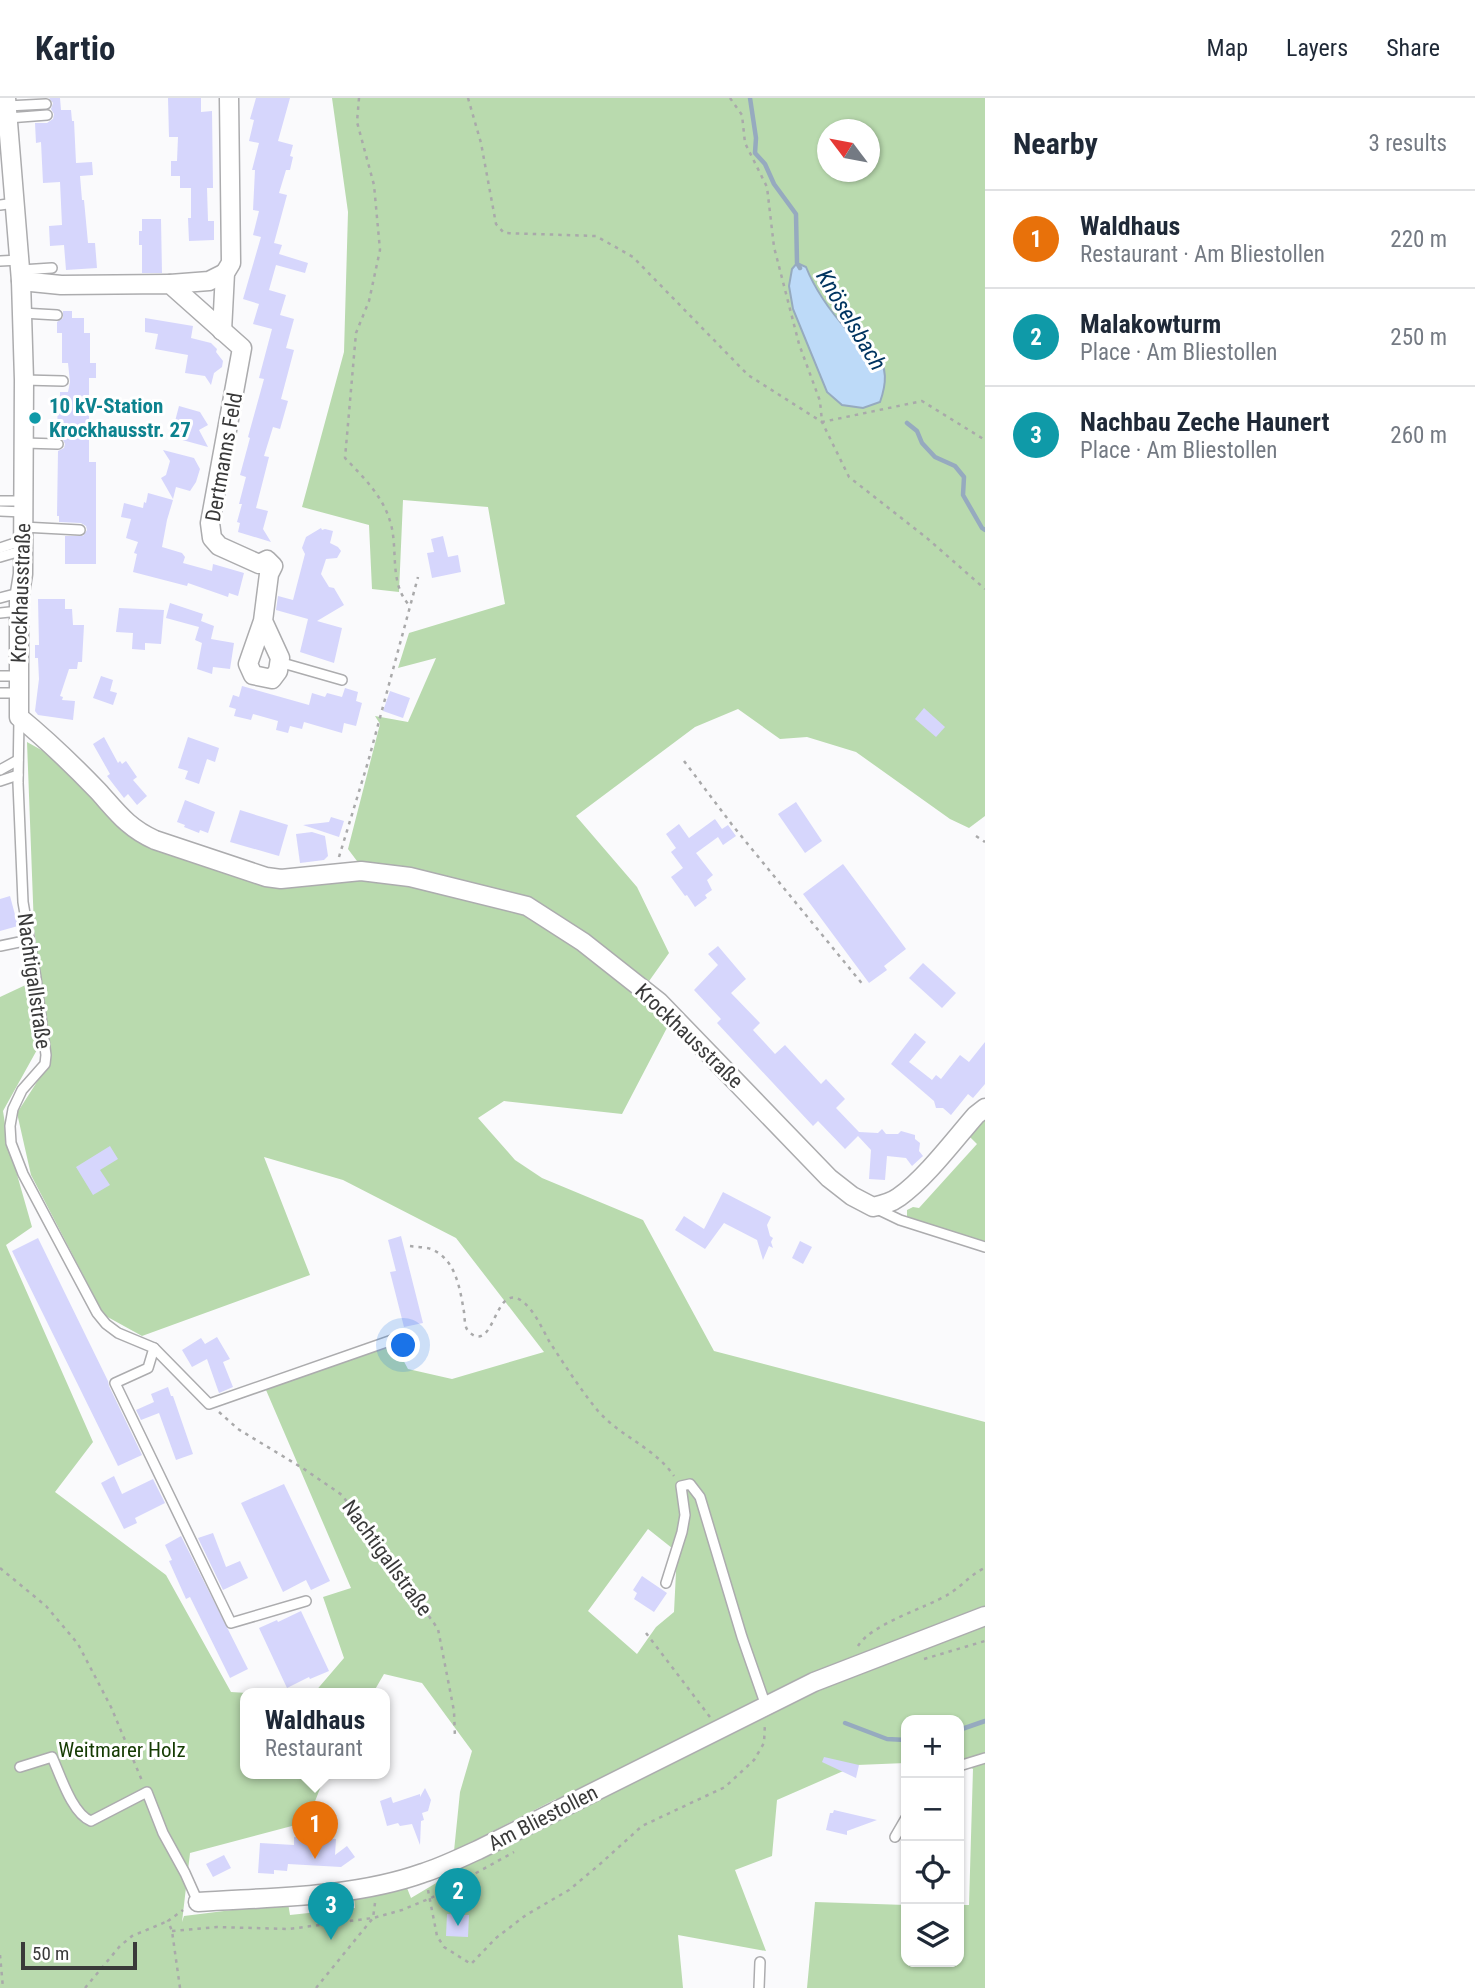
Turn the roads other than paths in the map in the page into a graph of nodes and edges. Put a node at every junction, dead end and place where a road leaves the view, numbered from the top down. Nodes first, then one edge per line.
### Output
1 (229, 98) edge
2 (46, 104) dead end
3 (47, 115) dead end
4 (6, 125) edge
5 (7, 201) edge
6 (0, 261) edge
7 (52, 268) dead end
8 (21, 270) junction
9 (225, 273) junction
10 (170, 284) junction
11 (22, 313) junction
12 (57, 315) dead end
13 (222, 331) junction
14 (24, 380) junction
15 (63, 381) dead end
16 (24, 443) junction
17 (58, 444) dead end
18 (0, 501) edge
19 (0, 511) edge
20 (23, 526) junction
21 (80, 530) dead end
22 (0, 548) edge
23 (0, 556) edge
24 (0, 598) edge
25 (19, 605) junction
26 (0, 613) edge
27 (263, 621) junction
28 (279, 662) junction
29 (0, 676) edge
30 (342, 680) dead end
31 (19, 685) junction
32 (0, 693) edge
33 (19, 718) junction
34 (18, 760) junction
35 (0, 770) edge
36 (18, 775) junction
37 (0, 781) edge
38 (29, 940) junction
39 (0, 946) edge
40 (985, 1108) edge
41 (873, 1208) junction
42 (985, 1247) edge
43 (398, 1338) dead end
44 (154, 1348) junction
45 (666, 1583) dead end
46 (306, 1601) dead end
47 (985, 1616) edge
48 (766, 1706) junction
49 (985, 1758) edge
50 (964, 1764) edge
51 (20, 1767) dead end
52 (901, 1827) edge
53 (895, 1838) dead end
54 (198, 1902) joint
55 (760, 1962) dead end
56 (759, 1988) edge

1 - 9 street
2 - 4 lane
3 - 4 lane
4 - 5 street, Krockhausstraße
5 - 8 street, Krockhausstraße
6 - 8 lane
7 - 8 lane
8 - 10 street
8 - 11 street, Krockhausstraße
9 - 10 street
9 - 13 street
10 - 13 street, Dertmanns Feld
11 - 12 lane
11 - 14 street, Krockhausstraße
13 - 27 street, Dertmanns Feld
14 - 15 lane
14 - 16 street, Krockhausstraße
16 - 17 lane
16 - 20 street, Krockhausstraße
18 - 20 lane
19 - 20 lane
20 - 21 lane
20 - 22 lane
20 - 23 lane
20 - 25 street, Krockhausstraße
24 - 25 lane
25 - 26 lane
25 - 31 street, Krockhausstraße
27 - 28 street
27 - 28 street, Dertmanns Feld
28 - 30 lane
29 - 31 lane
31 - 32 lane
31 - 33 street, Krockhausstraße
33 - 34 lane, Nachtigallstraße
33 - 41 street, Krockhausstraße
34 - 35 lane
34 - 36 lane, Nachtigallstraße
36 - 37 lane
36 - 38 lane, Nachtigallstraße
38 - 39 lane
38 - 44 lane, Nachtigallstraße
40 - 41 street
41 - 42 lane
43 - 44 lane, Nachtigallstraße
44 - 46 lane
45 - 48 lane
47 - 48 street, Am Bliestollen
48 - 54 street, Am Bliestollen
49 - 50 lane
51 - 54 lane
52 - 53 lane
55 - 56 lane

